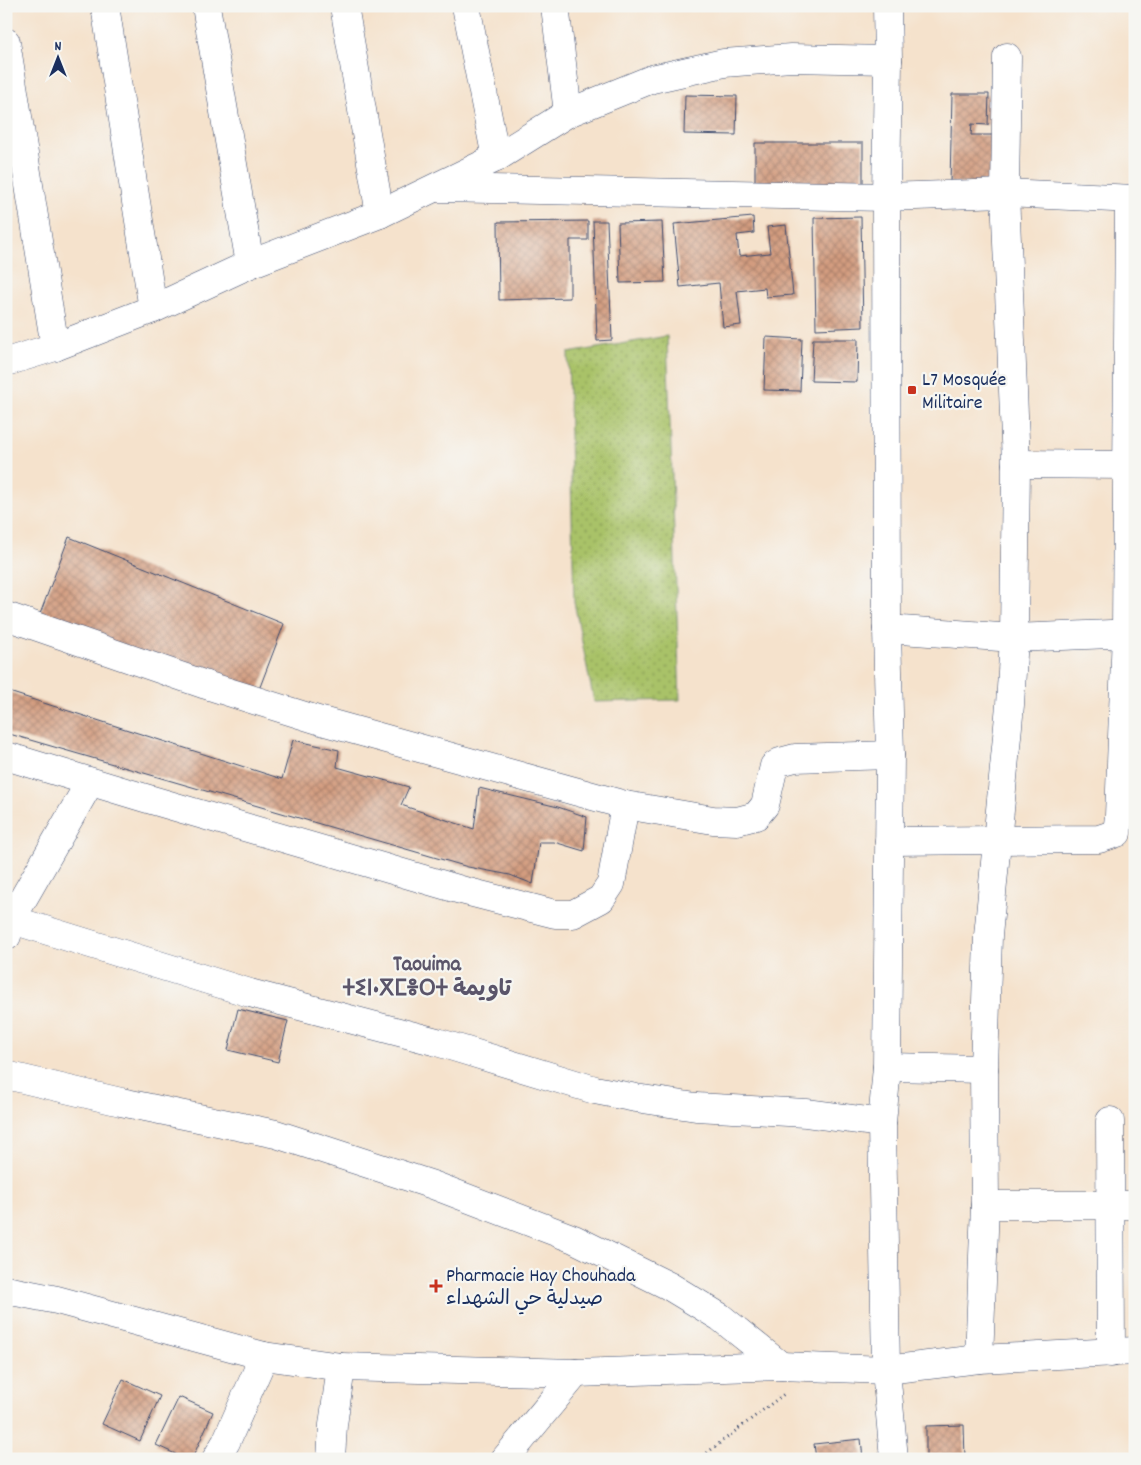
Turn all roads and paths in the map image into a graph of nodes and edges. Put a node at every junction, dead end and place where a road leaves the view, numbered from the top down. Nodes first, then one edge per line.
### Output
1 (105, 6) edge
2 (206, 6) edge
3 (344, 6) edge
4 (466, 6) edge
5 (555, 6) edge
6 (887, 6) edge
7 (6, 42) edge
8 (1007, 57) dead end
9 (888, 60) junction
10 (568, 113) junction
11 (496, 158) junction
12 (435, 188) junction
13 (1005, 193) junction
14 (886, 198) junction
15 (1132, 199) edge
16 (380, 214) junction
17 (250, 264) junction
18 (152, 309) junction
19 (55, 348) junction
20 (6, 362) edge
21 (1016, 464) junction
22 (1127, 466) junction
23 (6, 616) edge
24 (887, 629) junction
25 (1130, 633) edge
26 (1014, 638) junction
27 (890, 755) junction
28 (6, 756) edge
29 (90, 782) junction
30 (625, 805) junction
31 (998, 839) junction
32 (889, 841) junction
33 (8, 925) edge
34 (887, 1067) junction
35 (984, 1069) junction
36 (6, 1075) edge
37 (1110, 1121) dead end
38 (882, 1123) junction
39 (985, 1205) junction
40 (1122, 1205) edge
41 (6, 1290) edge
42 (1123, 1352) edge
43 (264, 1356) junction
44 (979, 1359) junction
45 (781, 1366) junction
46 (341, 1367) junction
47 (819, 1368) junction
48 (886, 1370) junction
49 (576, 1373) junction
50 (216, 1459) edge
51 (331, 1459) edge
52 (505, 1459) edge
53 (698, 1459) edge
54 (894, 1459) edge

1 - 18 street
2 - 17 street
3 - 16 street
4 - 11 street
5 - 10 street
6 - 9 street
7 - 19 street
8 - 13 street
9 - 10 street
9 - 14 street
10 - 11 street
11 - 12 street
12 - 14 street
12 - 16 street
13 - 14 street
13 - 15 street
13 - 21 street
14 - 24 street
15 - 22 street
16 - 17 street
17 - 18 street
18 - 19 street
19 - 20 street
21 - 22 street
21 - 26 street
22 - 25 street
23 - 30 street
24 - 26 street
24 - 27 street
25 - 26 street
25 - 31 street
26 - 31 street
27 - 30 street
27 - 32 street
28 - 29 street
29 - 30 street
29 - 33 street
31 - 32 street
31 - 35 street
32 - 34 street
33 - 38 street
34 - 35 street
34 - 38 street
35 - 39 street
36 - 45 street
37 - 40 street
38 - 48 street
39 - 40 street
39 - 44 street
40 - 42 street
41 - 43 street
42 - 44 street
43 - 46 street
43 - 50 street
44 - 48 street
45 - 47 street
45 - 49 street
46 - 49 street
46 - 51 street
47 - 48 street
47 - 53 path
48 - 54 street
49 - 52 street

